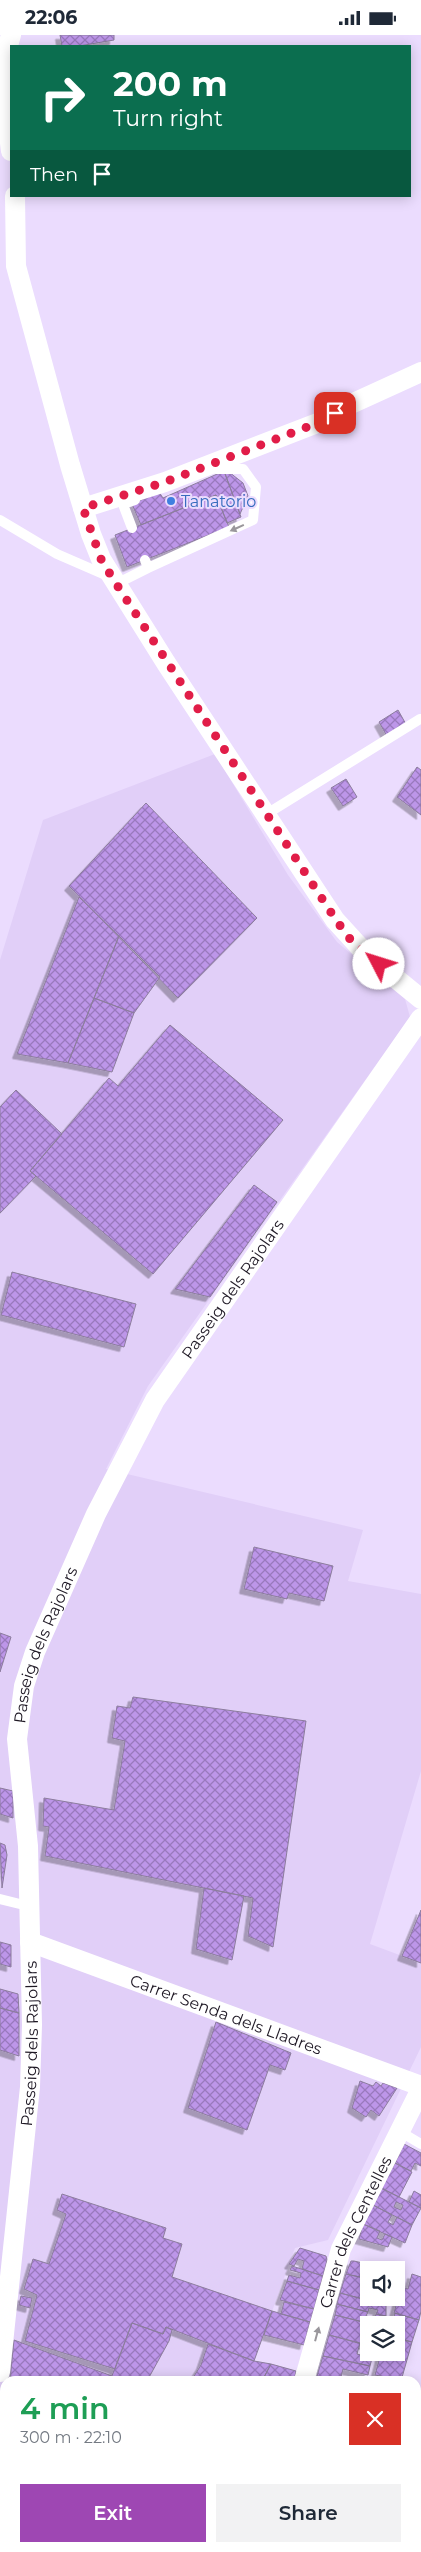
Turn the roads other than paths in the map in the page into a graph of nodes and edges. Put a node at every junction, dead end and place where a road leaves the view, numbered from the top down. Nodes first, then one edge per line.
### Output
1 (11, 35) edge
2 (10, 143) edge
3 (15, 197) edge
4 (421, 372) edge
5 (83, 508) junction
6 (0, 520) edge
7 (132, 528) dead end
8 (114, 581) junction
9 (420, 719) edge
10 (265, 815) junction
11 (421, 999) edge
12 (421, 1019) edge
13 (0, 1899) edge
14 (28, 1906) junction
15 (30, 1942) junction
16 (421, 2087) edge
17 (399, 2131) junction
18 (421, 2144) edge
19 (0, 2372) edge
20 (305, 2376) edge

1 - 2 street
3 - 5 street
4 - 5 street
5 - 8 street
6 - 8 lane
7 -> 8 lane
8 - 10 street
9 - 10 lane
10 - 11 street
12 - 14 street, Passeig dels Rajolars
13 - 14 lane
14 - 15 street, Passeig dels Rajolars
15 - 16 street, Carrer Senda dels Lladres
15 - 19 street, Passeig dels Rajolars
16 - 17 street, Carrer dels Centelles
17 - 18 lane
20 -> 17 street, Carrer dels Centelles

